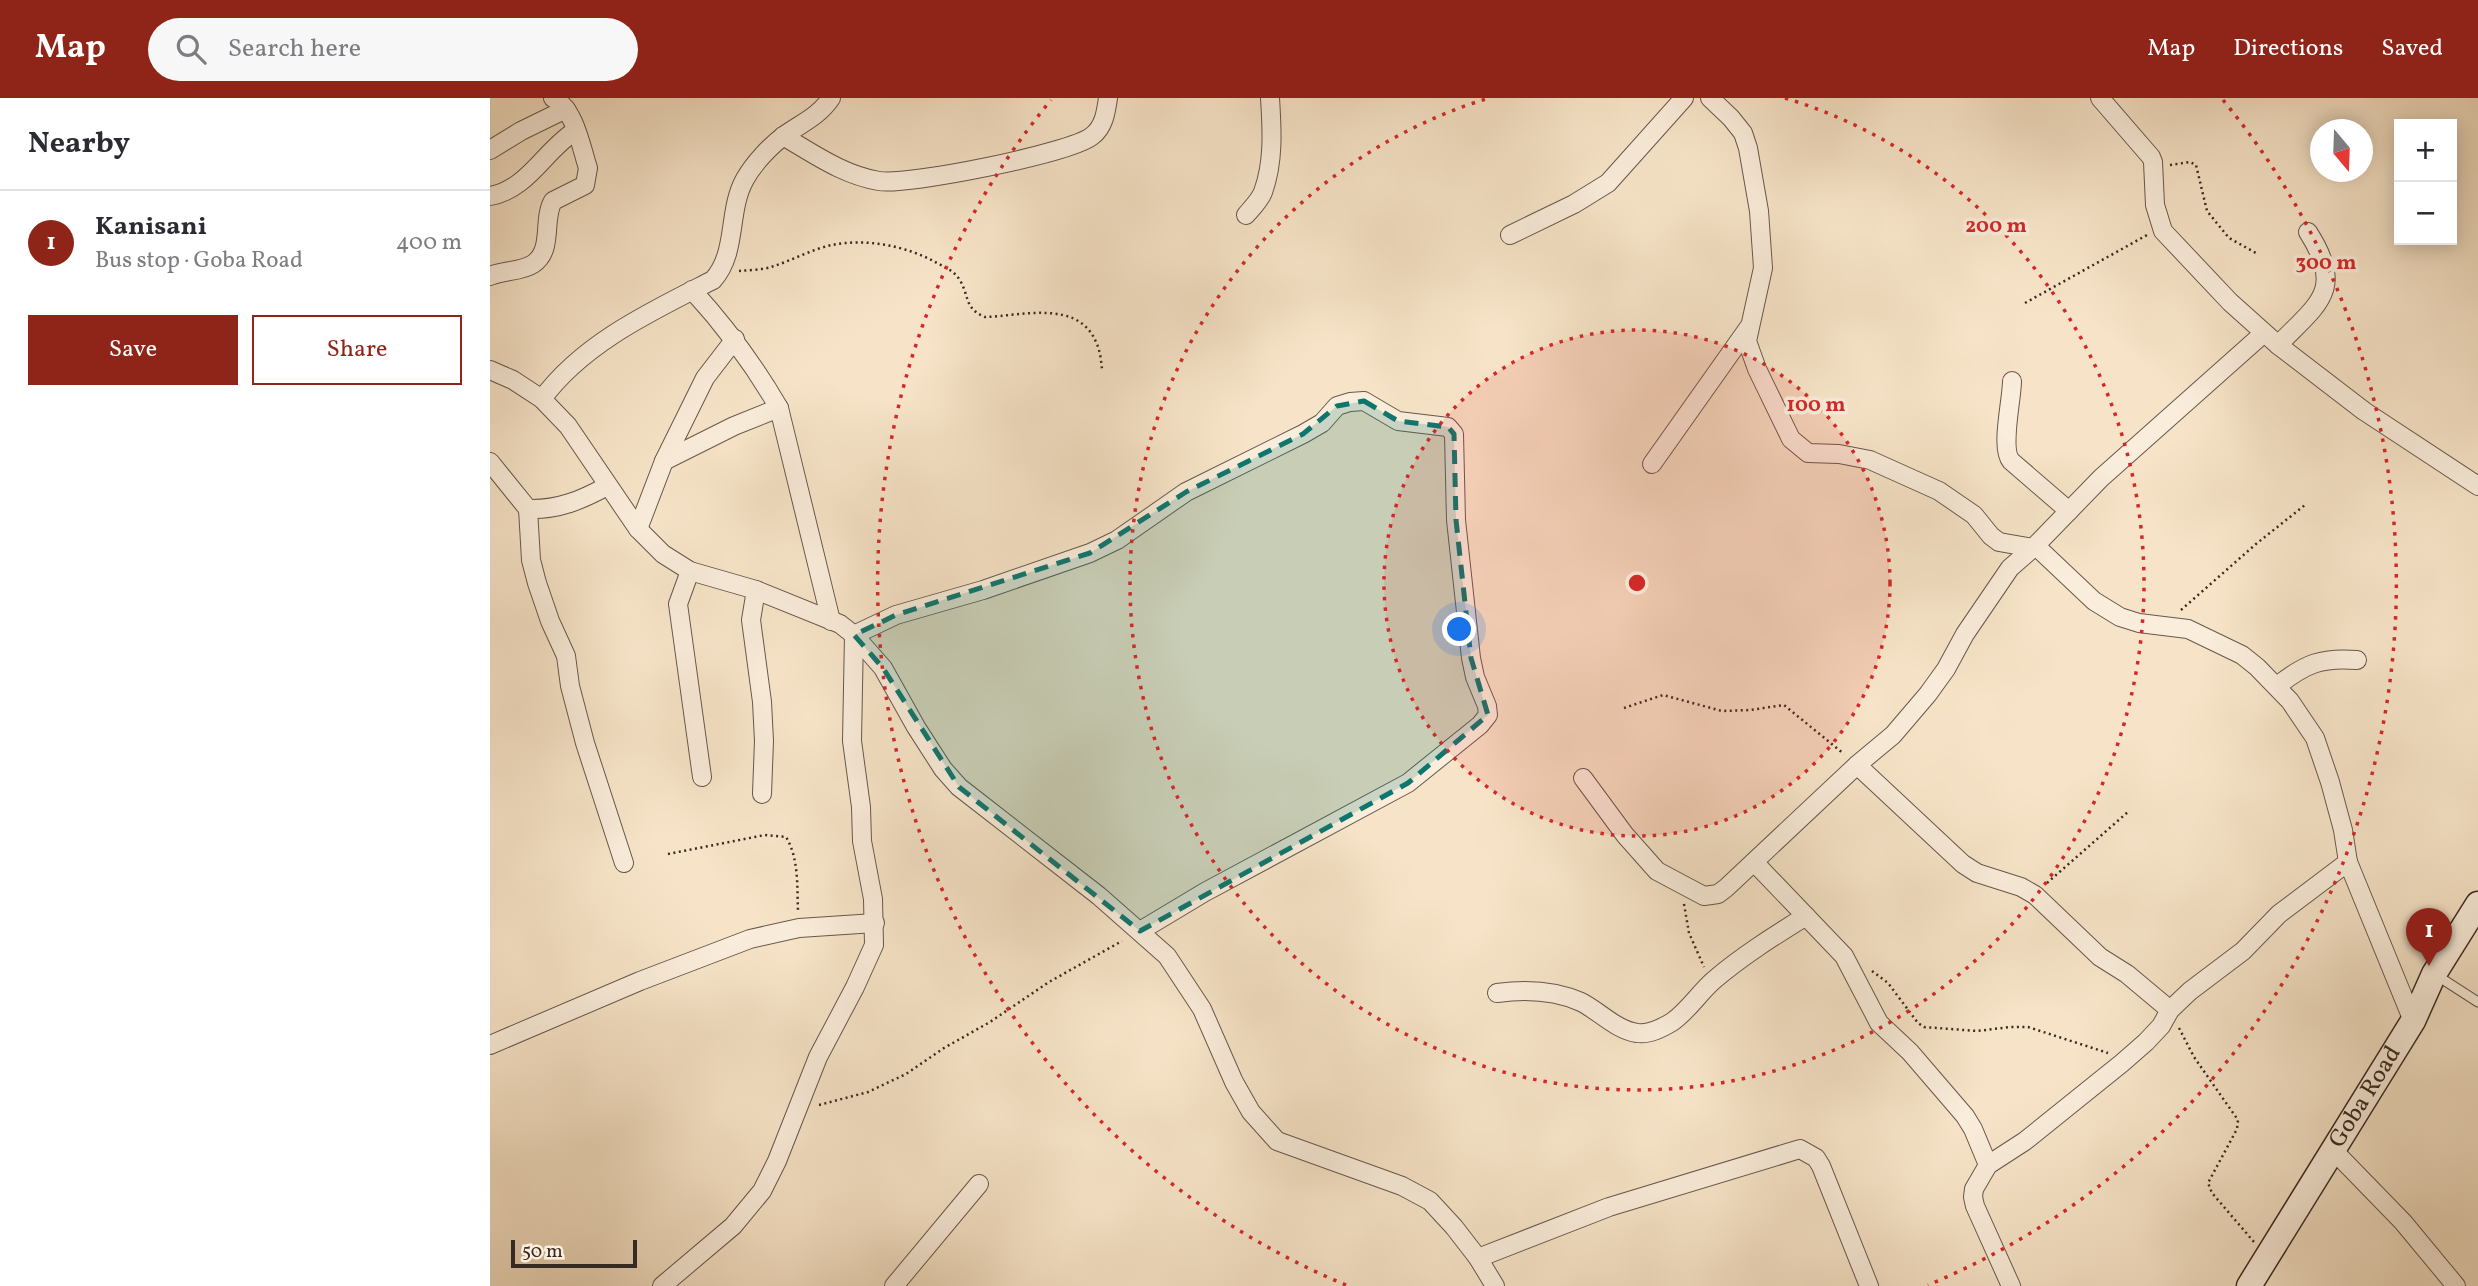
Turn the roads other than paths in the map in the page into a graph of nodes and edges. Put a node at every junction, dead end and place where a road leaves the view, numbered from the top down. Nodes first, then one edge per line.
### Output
1 (831, 98) edge
2 (1108, 98) edge
3 (1270, 98) edge
4 (1684, 98) edge
5 (1710, 98) edge
6 (2100, 98) edge
7 (559, 104) edge
8 (575, 131) junction
9 (783, 136) junction
10 (490, 150) edge
11 (490, 196) edge
12 (1246, 215) dead end
13 (2308, 232) dead end
14 (1510, 235) dead end
15 (490, 276) edge
16 (692, 290) junction
17 (1749, 327) junction
18 (2264, 333) junction
19 (735, 339) junction
20 (2278, 345) junction
21 (490, 370) edge
22 (2012, 381) dead end
23 (542, 399) junction
24 (779, 408) junction
25 (664, 461) junction
26 (490, 462) edge
27 (1651, 464) dead end
28 (607, 486) junction
29 (2478, 486) edge
30 (528, 509) junction
31 (2069, 511) junction
32 (638, 529) junction
33 (2034, 547) junction
34 (690, 571) junction
35 (756, 590) junction
36 (831, 621) junction
37 (854, 635) junction
38 (2357, 660) dead end
39 (2277, 686) junction
40 (1857, 765) junction
41 (702, 777) dead end
42 (1583, 778) dead end
43 (762, 794) dead end
44 (1754, 862) junction
45 (2348, 862) junction
46 (624, 863) dead end
47 (2478, 904) edge
48 (1806, 916) junction
49 (875, 923) junction
50 (1140, 931) junction
51 (2434, 974) junction
52 (1497, 993) dead end
53 (2478, 1002) edge
54 (2170, 1010) junction
55 (2413, 1021) junction
56 (490, 1045) edge
57 (2333, 1150) junction
58 (1988, 1165) junction
59 (979, 1184) dead end
60 (1478, 1258) junction
61 (663, 1286) edge
62 (894, 1286) edge
63 (1495, 1286) edge
64 (1869, 1286) edge
65 (2011, 1286) edge
66 (2249, 1286) edge
67 (2456, 1286) edge

1 - 9 street
2 - 9 street
3 - 12 street
4 - 14 street
5 - 17 street
6 - 18 street
7 - 8 street
7 - 10 street
8 - 11 street
8 - 15 street
9 - 16 street
13 - 20 street
16 - 19 street
16 - 23 street
17 - 27 street
17 - 33 street
18 - 20 street
18 - 31 street
19 - 24 street
19 - 25 street
20 - 29 street
21 - 23 street
22 - 31 street
23 - 28 street
24 - 25 street
24 - 36 street
25 - 32 street
26 - 30 street
28 - 30 street
28 - 32 street
30 - 46 street
31 - 33 street
32 - 34 street
33 - 39 street
33 - 40 street
34 - 35 street
34 - 41 street
35 - 36 street
35 - 43 street
36 - 37 street
37 - 49 street
37 - 50 street
37 - 50 street
38 - 39 street
39 - 45 street
40 - 44 street
40 - 54 street
42 - 44 street
44 - 48 street
45 - 54 street
45 - 55 street
47 - 51 main road, Goba Road
48 - 52 street
48 - 58 street
49 - 56 street
49 - 61 street
50 - 60 street
51 - 53 lane
51 - 55 main road, Goba Road
54 - 58 street
55 - 57 main road, Goba Road
57 - 66 main road, Goba Road
57 - 67 street
58 - 65 street
59 - 62 street
60 - 63 street
60 - 64 street

